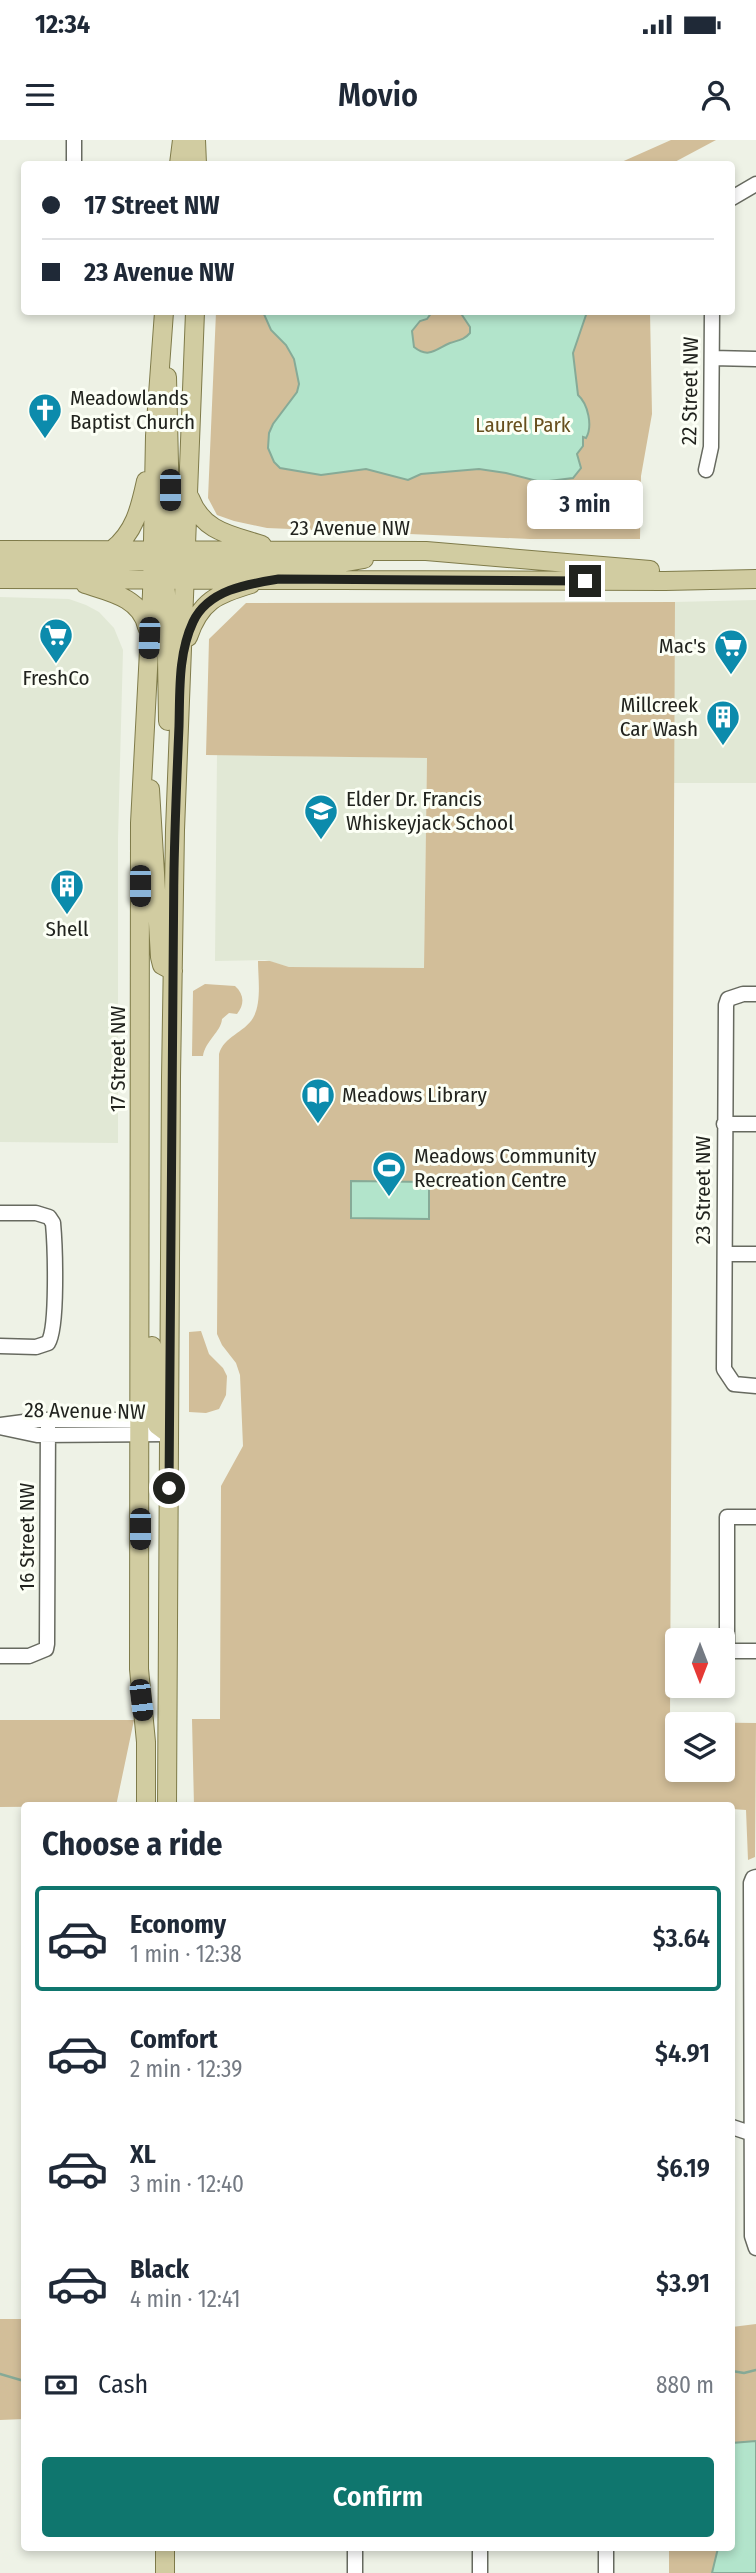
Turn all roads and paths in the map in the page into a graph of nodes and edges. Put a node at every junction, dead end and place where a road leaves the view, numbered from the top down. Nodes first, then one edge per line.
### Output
1 (74, 140) edge
2 (182, 140) edge
3 (197, 140) edge
4 (74, 161) edge
5 (179, 161) edge
6 (197, 161) edge
7 (756, 184) edge
8 (735, 196) edge
9 (164, 315) edge
10 (195, 315) edge
11 (712, 315) edge
12 (162, 332) junction
13 (712, 358) junction
14 (756, 359) edge
15 (155, 436) junction
16 (706, 470) dead end
17 (190, 496) junction
18 (0, 550) edge
19 (113, 550) junction
20 (279, 550) junction
21 (426, 551) junction
22 (169, 564) junction
23 (0, 567) edge
24 (0, 579) edge
25 (68, 579) junction
26 (279, 579) junction
27 (698, 579) junction
28 (756, 579) edge
29 (149, 638) junction
30 (182, 653) junction
31 (142, 748) junction
32 (176, 813) junction
33 (173, 971) junction
34 (756, 994) edge
35 (724, 1124) junction
36 (756, 1124) edge
37 (0, 1213) edge
38 (724, 1254) junction
39 (756, 1254) edge
40 (0, 1346) edge
41 (756, 1386) edge
42 (48, 1420) junction
43 (0, 1426) edge
44 (154, 1426) junction
45 (48, 1435) junction
46 (756, 1517) edge
47 (756, 1651) edge
48 (0, 1656) edge
49 (146, 1802) edge
50 (167, 1802) edge
51 (755, 1877) edge
52 (754, 2003) edge
53 (735, 2128) edge
54 (754, 2135) edge
55 (756, 2248) edge
56 (165, 2551) edge
57 (355, 2551) edge
58 (480, 2551) edge
59 (606, 2551) edge
60 (164, 2573) edge
61 (355, 2573) edge
62 (480, 2573) edge
63 (606, 2573) edge

1 - 4 street
2 - 5 main road
3 - 6 main road
7 - 8 street
9 - 12 main road, 17 Street NW
10 - 17 main road, 17 Street NW
11 - 13 street, 22 Street NW
12 - 15 main road, 17 Street NW
12 - 22 main road
13 - 14 street
13 - 16 street, 22 Street NW
15 - 19 main road
15 - 22 main road, 17 Street NW
17 - 20 main road
17 - 22 main road, 17 Street NW
18 - 19 main road, 23 Avenue NW
19 - 22 main road, 23 Avenue NW
20 - 21 main road, 23 Avenue NW
20 - 22 main road, 23 Avenue NW
21 - 22 main road
21 - 27 main road, 23 Avenue NW
22 - 23 main road
22 - 25 main road, 23 Avenue NW
22 - 26 main road, 23 Avenue NW
22 - 29 main road, 17 Street NW
22 - 30 main road, 17 Street NW
22 - 32 main road
24 - 25 main road, 23 Avenue NW
25 - 29 main road
26 - 27 main road, 23 Avenue NW
26 - 30 main road
27 - 28 main road, 23 Avenue NW
29 - 31 main road, 17 Street NW
30 - 32 main road, 17 Street NW
31 - 33 main road
31 - 44 main road, 17 Street NW
32 - 33 main road, 17 Street NW
33 - 44 main road, 17 Street NW
34 - 35 street, 23 Street NW
35 - 36 street
35 - 38 street, 23 Street NW
37 - 40 street
38 - 39 street
38 - 41 street, 23 Street NW
42 - 43 street, 28 Avenue NW
42 - 44 street, 28 Avenue NW
42 - 45 street, 16 Street NW
43 - 45 street, 28 Avenue NW
44 - 45 street, 28 Avenue NW
44 - 49 main road, 17 Street NW
44 - 50 main road, 17 Street NW
45 - 48 street, 16 Street NW
46 - 47 street
51 - 52 street
52 - 54 street
53 - 54 street
54 - 55 street
56 - 60 main road
57 - 61 street
58 - 62 street
59 - 63 street

